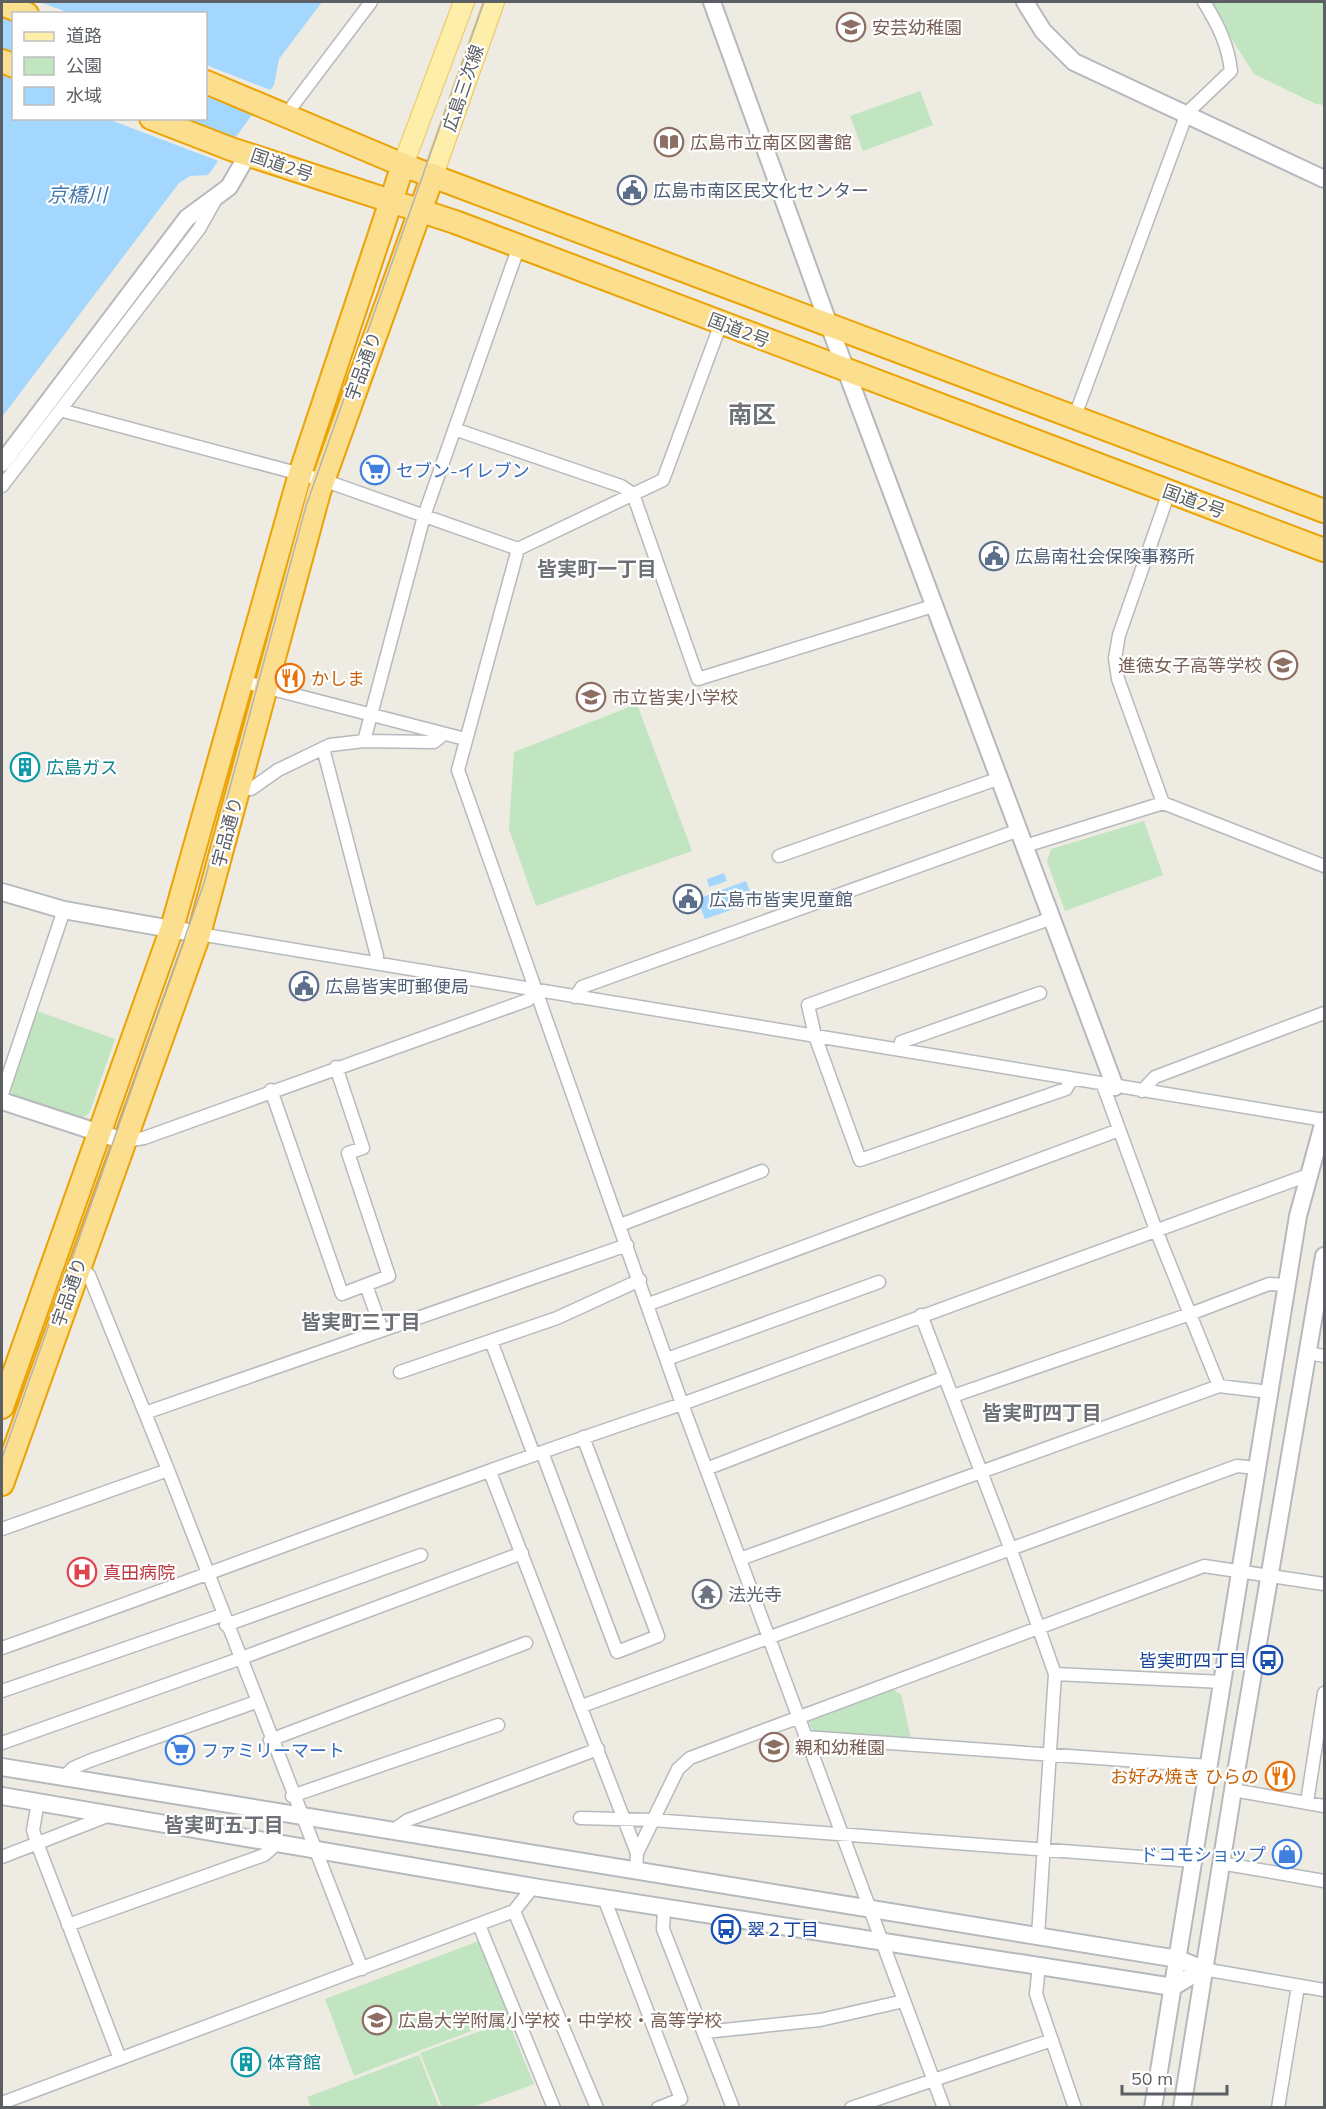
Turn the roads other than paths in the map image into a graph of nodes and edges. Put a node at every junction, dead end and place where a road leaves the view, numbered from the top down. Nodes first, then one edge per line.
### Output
1 (371, 2) edge
2 (464, 2) edge
3 (494, 2) edge
4 (712, 2) edge
5 (1025, 2) edge
6 (1204, 2) edge
7 (2, 4) edge
8 (22, 12) edge
9 (207, 82) edge
10 (1187, 113) junction
11 (285, 116) junction
12 (156, 120) edge
13 (240, 151) junction
14 (403, 165) junction
15 (433, 175) junction
16 (1324, 178) edge
17 (218, 195) junction
18 (391, 201) junction
19 (421, 209) junction
20 (519, 246) junction
21 (721, 323) junction
22 (829, 325) junction
23 (848, 372) junction
24 (60, 410) junction
25 (1075, 416) junction
26 (457, 430) junction
27 (2, 463) edge
28 (300, 474) junction
29 (323, 480) junction
30 (2, 486) edge
31 (1170, 492) junction
32 (633, 494) junction
33 (1324, 511) edge
34 (424, 516) junction
35 (518, 549) junction
36 (1324, 550) edge
37 (936, 605) junction
38 (241, 681) junction
39 (265, 688) junction
40 (370, 717) junction
41 (444, 734) junction
42 (465, 739) junction
43 (364, 741) junction
44 (323, 748) junction
45 (1000, 778) junction
46 (239, 788) junction
47 (1163, 803) junction
48 (1019, 830) junction
49 (1025, 846) junction
50 (779, 856) dead end
51 (1324, 866) edge
52 (2, 892) edge
53 (64, 910) junction
54 (1052, 918) junction
55 (172, 928) junction
56 (199, 934) junction
57 (376, 963) junction
58 (536, 992) junction
59 (1040, 993) dead end
60 (575, 997) junction
61 (1324, 1012) edge
62 (816, 1036) junction
63 (900, 1050) junction
64 (336, 1067) junction
65 (1071, 1080) junction
66 (1109, 1086) junction
67 (271, 1090) junction
68 (1142, 1091) junction
69 (2, 1094) edge
70 (2, 1101) edge
71 (1324, 1121) edge
72 (1119, 1130) junction
73 (99, 1134) junction
74 (123, 1141) junction
75 (762, 1172) dead end
76 (1311, 1174) junction
77 (620, 1225) junction
78 (1156, 1230) junction
79 (627, 1245) junction
80 (1324, 1256) edge
81 (78, 1265) junction
82 (640, 1280) junction
83 (879, 1282) dead end
84 (366, 1285) junction
85 (1287, 1285) junction
86 (649, 1304) junction
87 (1190, 1314) junction
88 (921, 1315) junction
89 (382, 1330) junction
90 (491, 1341) junction
91 (1316, 1355) edge
92 (667, 1359) junction
93 (400, 1372) dead end
94 (945, 1377) junction
95 (1219, 1386) junction
96 (1269, 1392) junction
97 (953, 1396) junction
98 (682, 1404) junction
99 (2, 1407) edge
100 (145, 1413) junction
101 (583, 1437) junction
102 (538, 1454) junction
103 (1257, 1467) junction
104 (706, 1469) junction
105 (168, 1470) junction
106 (981, 1471) junction
107 (490, 1472) junction
108 (2, 1484) edge
109 (2, 1529) edge
110 (1011, 1550) junction
111 (522, 1553) junction
112 (421, 1555) dead end
113 (740, 1559) junction
114 (1241, 1570) junction
115 (1270, 1575) junction
116 (207, 1576) junction
117 (1324, 1584) edge
118 (224, 1620) junction
119 (1040, 1626) junction
120 (767, 1637) junction
121 (526, 1643) dead end
122 (2, 1648) edge
123 (239, 1659) junction
124 (1055, 1674) junction
125 (1223, 1682) junction
126 (2, 1691) edge
127 (1324, 1693) edge
128 (256, 1702) junction
129 (582, 1706) junction
130 (798, 1718) junction
131 (498, 1725) dead end
132 (805, 1737) junction
133 (270, 1740) junction
134 (2, 1743) edge
135 (598, 1749) junction
136 (1050, 1754) junction
137 (1209, 1766) junction
138 (2, 1767) edge
139 (64, 1777) junction
140 (1233, 1790) junction
141 (2, 1796) edge
142 (292, 1796) junction
143 (38, 1802) junction
144 (1307, 1802) junction
145 (1324, 1806) edge
146 (112, 1815) junction
147 (300, 1817) junction
148 (580, 1818) dead end
149 (624, 1820) junction
150 (653, 1820) junction
151 (391, 1832) junction
152 (843, 1836) junction
153 (278, 1843) junction
154 (37, 1844) junction
155 (313, 1849) junction
156 (1044, 1851) junction
157 (637, 1853) junction
158 (2, 1857) edge
159 (1194, 1861) junction
160 (1221, 1863) junction
161 (636, 1871) junction
162 (1324, 1881) edge
163 (533, 1887) junction
164 (604, 1898) junction
165 (664, 1908) junction
166 (870, 1908) junction
167 (514, 1911) junction
168 (68, 1925) junction
169 (479, 1925) junction
170 (1038, 1936) junction
171 (881, 1941) junction
172 (1178, 1959) junction
173 (1039, 1966) junction
174 (1203, 1969) junction
175 (362, 1970) junction
176 (1298, 1986) junction
177 (1173, 1987) junction
178 (1324, 1990) edge
179 (904, 2001) junction
180 (705, 2032) junction
181 (1052, 2040) junction
182 (120, 2059) junction
183 (933, 2079) junction
184 (2, 2103) edge
185 (554, 2108) edge
186 (597, 2108) edge
187 (658, 2108) edge
188 (733, 2108) edge
189 (851, 2108) edge
190 (944, 2108) edge
191 (1075, 2108) edge
192 (1153, 2108) edge
193 (1182, 2108) edge
194 (1278, 2108) edge

1 - 11 street
2 - 14 main road, 広島三次線
3 - 15 main road, 広島三次線
4 - 22 street
5 - 10 street
6 - 10 street
7 - 8 highway
9 - 11 highway, 国道2号
10 - 16 street
10 - 25 street
11 - 14 highway, 国道2号
12 - 13 highway, 国道2号
13 - 17 street
13 - 18 highway, 国道2号
14 - 15 highway, 国道2号
14 - 18 highway, 宇品通り
15 - 19 highway, 宇品通り
15 - 22 highway, 国道2号
17 - 24 street
17 - 27 street
18 - 19 highway, 国道2号
18 - 28 highway, 宇品通り
19 - 20 highway, 国道2号
19 - 29 highway, 宇品通り
20 - 21 highway, 国道2号
20 - 26 street
21 - 23 highway, 国道2号
21 - 32 street
22 - 23 street
22 - 25 highway, 国道2号
23 - 31 highway, 国道2号
23 - 37 street
24 - 28 street
24 - 30 street
25 - 33 highway, 国道2号
26 - 32 street
26 - 34 street
28 - 29 street
28 - 38 highway, 宇品通り
29 - 34 street
29 - 39 highway, 宇品通り
31 - 36 highway, 国道2号
31 - 47 street
32 - 35 street
32 - 37 street
34 - 35 street
34 - 40 street
35 - 42 street
37 - 45 street
38 - 39 street
38 - 55 highway, 宇品通り
39 - 40 street
39 - 46 highway, 宇品通り
40 - 41 street
40 - 43 street
41 - 42 street
41 - 43 street
42 - 58 street
43 - 44 street
44 - 46 street
44 - 57 street
45 - 48 street
45 - 50 street
46 - 56 highway, 宇品通り
47 - 49 street
47 - 51 street
48 - 49 street
48 - 60 street
49 - 54 street
52 - 53 street
53 - 55 street
53 - 69 street
54 - 62 street
54 - 66 street
55 - 56 street
55 - 73 highway, 宇品通り
56 - 57 street
56 - 74 highway, 宇品通り
57 - 58 street
58 - 60 street
58 - 64 street
58 - 77 street
59 - 63 street
60 - 62 street
61 - 68 street
62 - 63 street
62 - 65 street
63 - 65 street
64 - 67 street
64 - 84 street
65 - 66 street
66 - 68 street
66 - 72 street
67 - 74 street
67 - 84 street
68 - 71 street
70 - 73 street
71 - 76 street
72 - 78 street
72 - 86 street
73 - 74 street
73 - 99 highway, 宇品通り
74 - 81 highway, 宇品通り
75 - 77 street
76 - 78 street
76 - 85 street
77 - 79 street
78 - 87 street
78 - 88 street
79 - 82 street
79 - 89 street
80 - 91 street
81 - 100 street
81 - 108 highway, 宇品通り
82 - 86 street
82 - 90 street
83 - 92 street
84 - 89 street
85 - 87 street
85 - 96 street
86 - 92 street
87 - 95 street
87 - 97 street
88 - 94 street
88 - 98 street
89 - 100 street
90 - 93 street
90 - 102 street
91 - 115 street
92 - 98 street
94 - 97 street
94 - 104 street
95 - 96 street
95 - 106 street
96 - 103 street
97 - 106 street
98 - 101 street
98 - 104 street
100 - 105 street
101 - 102 street
101 - 102 street
102 - 107 street
103 - 110 street
103 - 114 street
104 - 113 street
105 - 109 street
105 - 116 street
106 - 110 street
106 - 113 street
107 - 111 street
107 - 116 street
110 - 119 street
110 - 120 street
111 - 123 street
111 - 129 street
112 - 118 street
113 - 120 street
114 - 115 street
114 - 119 street
114 - 125 street
115 - 117 street
115 - 140 street
116 - 118 street
116 - 122 street
118 - 123 street
118 - 126 street
119 - 124 street
119 - 130 street
120 - 129 street
120 - 130 street
121 - 133 street
123 - 128 street
123 - 134 street
124 - 125 street
124 - 136 street
125 - 137 street
127 - 144 street
128 - 133 street
128 - 139 street
129 - 135 street
130 - 132 street
130 - 150 street
131 - 142 street
132 - 136 street
132 - 152 street
133 - 142 street
135 - 149 street
135 - 151 street
136 - 137 street
136 - 156 street
137 - 159 street
138 - 139 street
139 - 147 street
140 - 144 street
140 - 160 street
141 - 143 street
142 - 147 street
143 - 146 street
143 - 154 street
144 - 145 street
146 - 153 street
146 - 154 street
147 - 151 street
147 - 155 street
148 - 149 street
149 - 150 street
149 - 157 street
150 - 152 street
150 - 157 street
151 - 161 street
152 - 156 street
152 - 166 street
153 - 155 street
153 - 168 street
154 - 158 street
154 - 168 street
155 - 163 street
155 - 175 street
156 - 159 street
156 - 170 street
157 - 161 street
159 - 172 street
160 - 162 street
160 - 174 street
161 - 166 street
163 - 164 street
163 - 167 street
164 - 165 street
164 - 187 street
165 - 171 street
165 - 180 street
166 - 170 street
166 - 171 street
167 - 169 street
167 - 186 street
168 - 182 street
169 - 175 street
169 - 185 street
170 - 172 street
171 - 173 street
171 - 179 street
172 - 174 street
172 - 177 street
173 - 177 street
173 - 181 street
174 - 176 street
174 - 177 street
174 - 193 street
175 - 182 street
176 - 178 street
176 - 194 street
177 - 192 street
179 - 180 street
179 - 183 street
180 - 188 street
181 - 183 street
181 - 191 street
182 - 184 street
183 - 189 street
183 - 190 street

